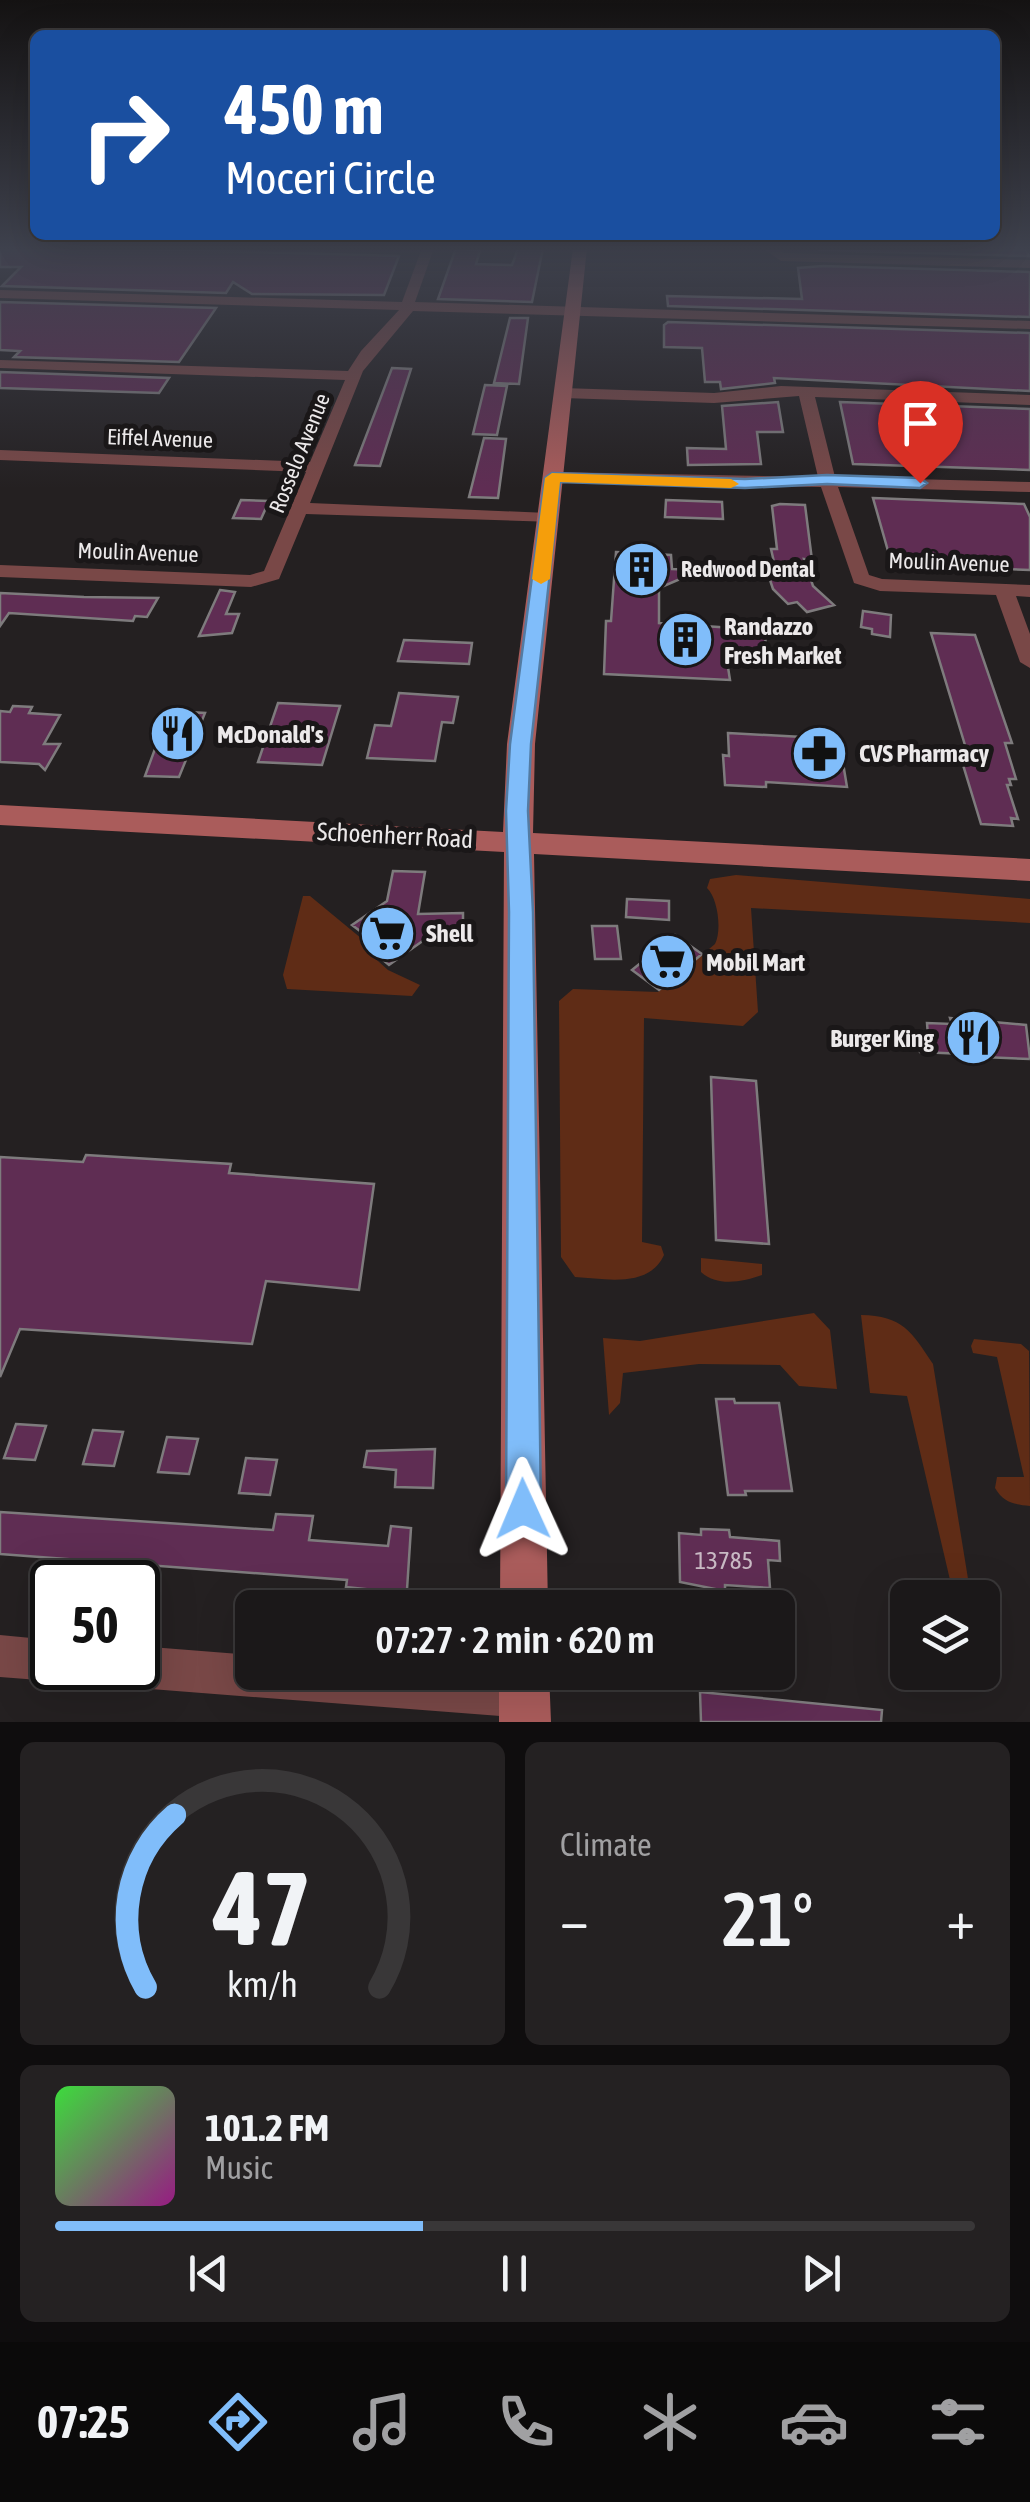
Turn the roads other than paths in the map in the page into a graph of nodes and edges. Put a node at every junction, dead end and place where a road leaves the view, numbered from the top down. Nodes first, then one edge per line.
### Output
1 (395, 328) edge
2 (571, 328) edge
3 (0, 364) edge
4 (354, 376) junction
5 (563, 392) junction
6 (806, 392) junction
7 (1030, 400) edge
8 (0, 455) edge
9 (318, 467) junction
10 (552, 478) junction
11 (827, 480) junction
12 (1030, 487) edge
13 (302, 508) junction
14 (548, 518) junction
15 (0, 571) edge
16 (272, 575) joint
17 (1004, 590) junction
18 (1030, 591) edge
19 (1030, 662) edge
20 (0, 815) edge
21 (518, 841) junction
22 (1030, 870) edge
23 (524, 1590) edge
24 (0, 1656) edge
25 (30, 1658) edge
26 (160, 1669) edge
27 (525, 1697) edge

1 - 4 street, Rosselo Avenue
2 - 5 main road
3 - 4 street
4 - 9 street, Rosselo Avenue
5 - 6 street
5 - 10 main road
6 - 7 street
6 - 11 street
8 - 9 street, Eiffel Avenue
9 - 13 street, Rosselo Avenue
10 - 11 street
10 - 14 main road
11 - 12 street
11 - 17 street, Moulin Avenue
13 - 14 street
13 - 16 street, Rosselo Avenue
14 - 21 main road
15 - 16 street, Moulin Avenue
17 - 18 street, Moulin Avenue
17 - 19 street
20 - 21 main road, Schoenherr Road
21 - 22 main road, Schoenherr Road
21 - 23 main road
24 - 25 street
26 - 27 street

